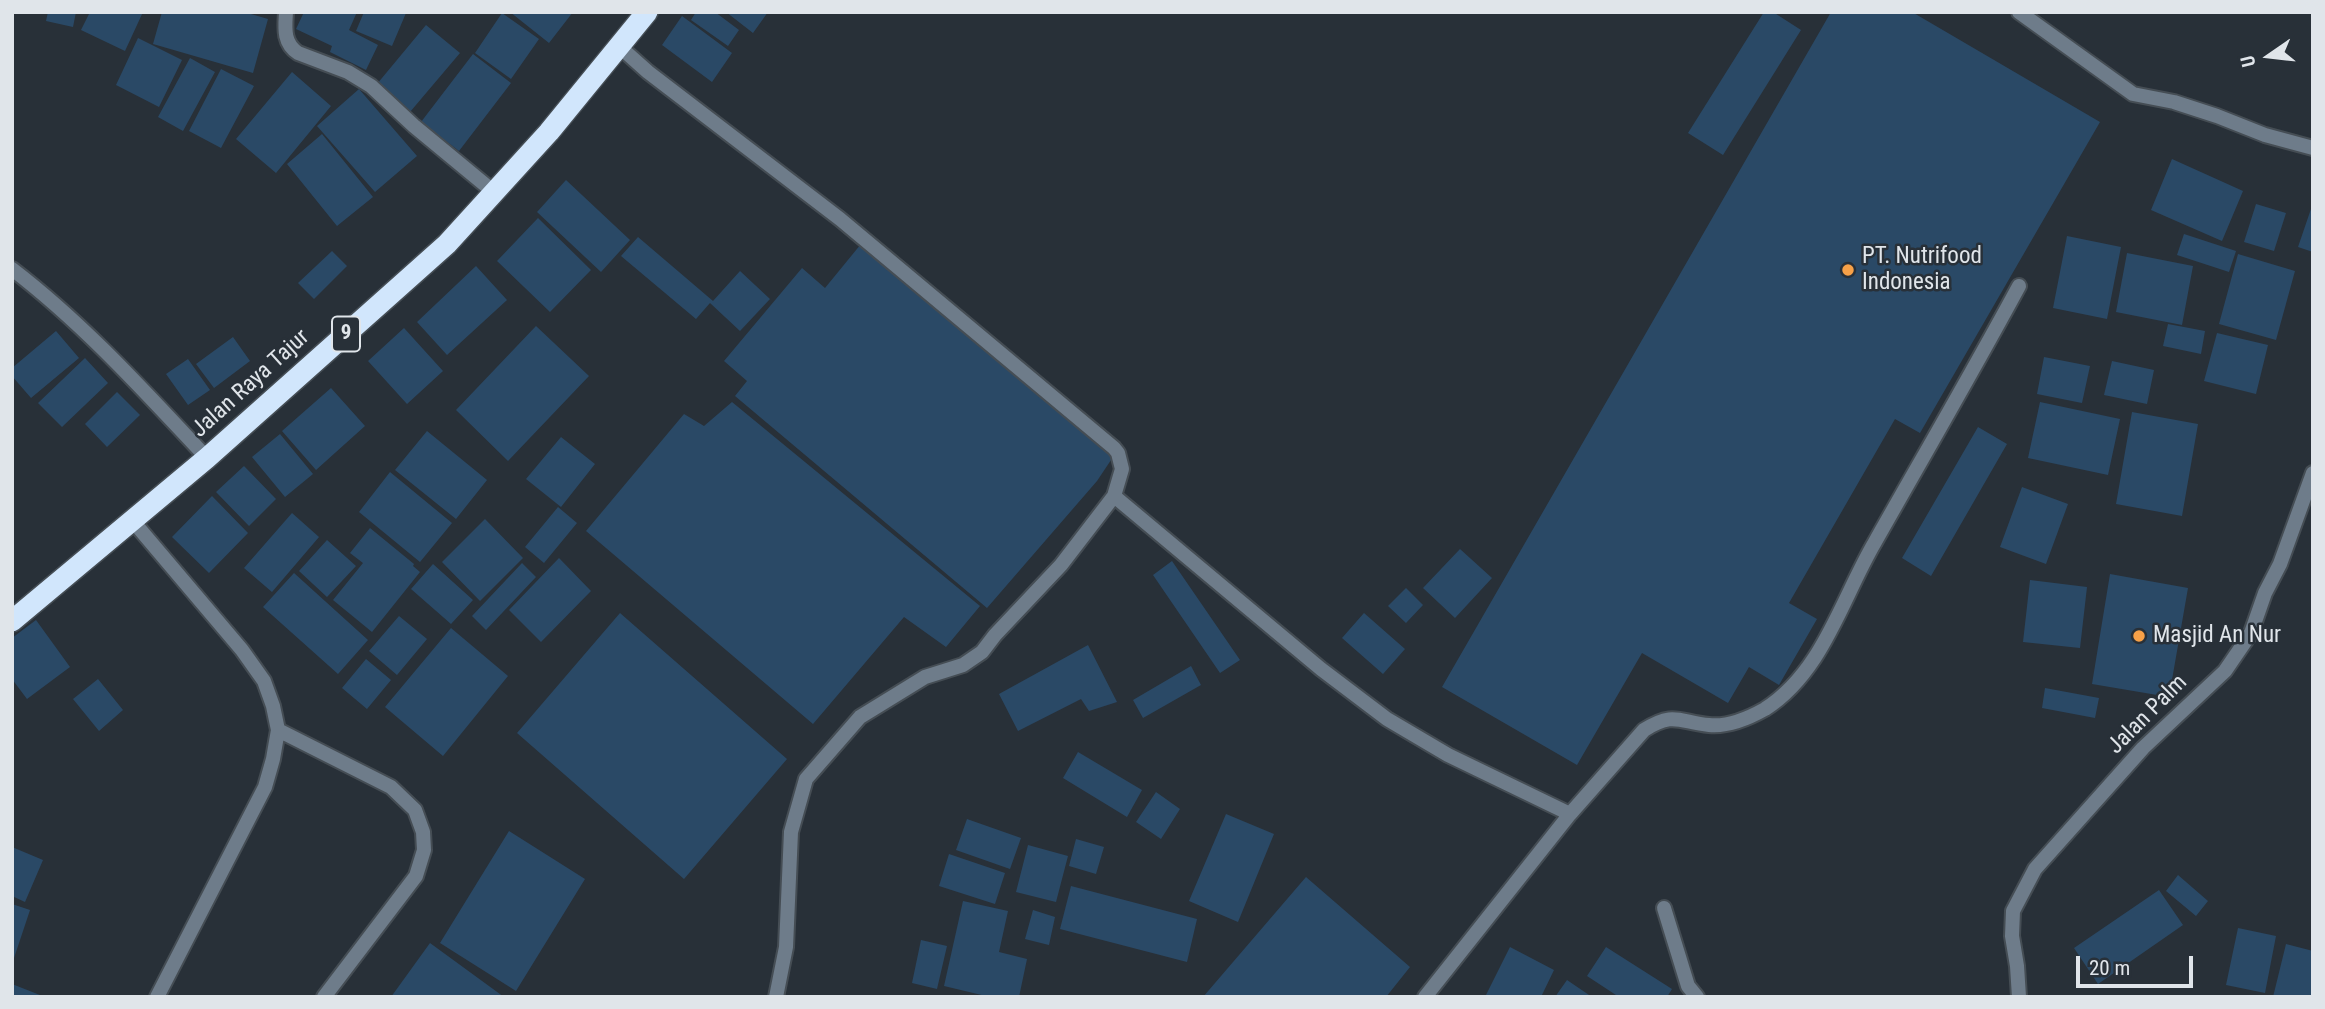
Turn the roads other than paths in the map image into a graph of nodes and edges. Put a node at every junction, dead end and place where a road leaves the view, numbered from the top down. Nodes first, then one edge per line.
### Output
1 (286, 12) edge
2 (647, 12) edge
3 (2019, 12) edge
4 (620, 47) junction
5 (2313, 148) edge
6 (495, 193) junction
7 (12, 269) edge
8 (2019, 286) dead end
9 (207, 458) junction
10 (2313, 473) edge
11 (1114, 496) junction
12 (132, 520) junction
13 (12, 621) edge
14 (278, 730) junction
15 (1570, 814) junction
16 (1664, 908) dead end
17 (157, 997) edge
18 (324, 997) edge
19 (776, 997) edge
20 (1425, 997) edge
21 (1697, 997) edge
22 (2019, 997) edge

1 - 6 street
2 - 4 highway, Jalan Raya Tajur / 9
3 - 5 street
4 - 6 highway, Jalan Raya Tajur / 9
4 - 11 street
6 - 9 highway, Jalan Raya Tajur / 9
7 - 9 street
8 - 15 street
9 - 12 highway, Jalan Raya Tajur / 9
10 - 22 street, Jalan Palm
11 - 15 street
11 - 19 street
12 - 13 highway, Jalan Raya Tajur / 9
12 - 14 street
14 - 17 street
14 - 18 street
15 - 20 street
16 - 21 street

